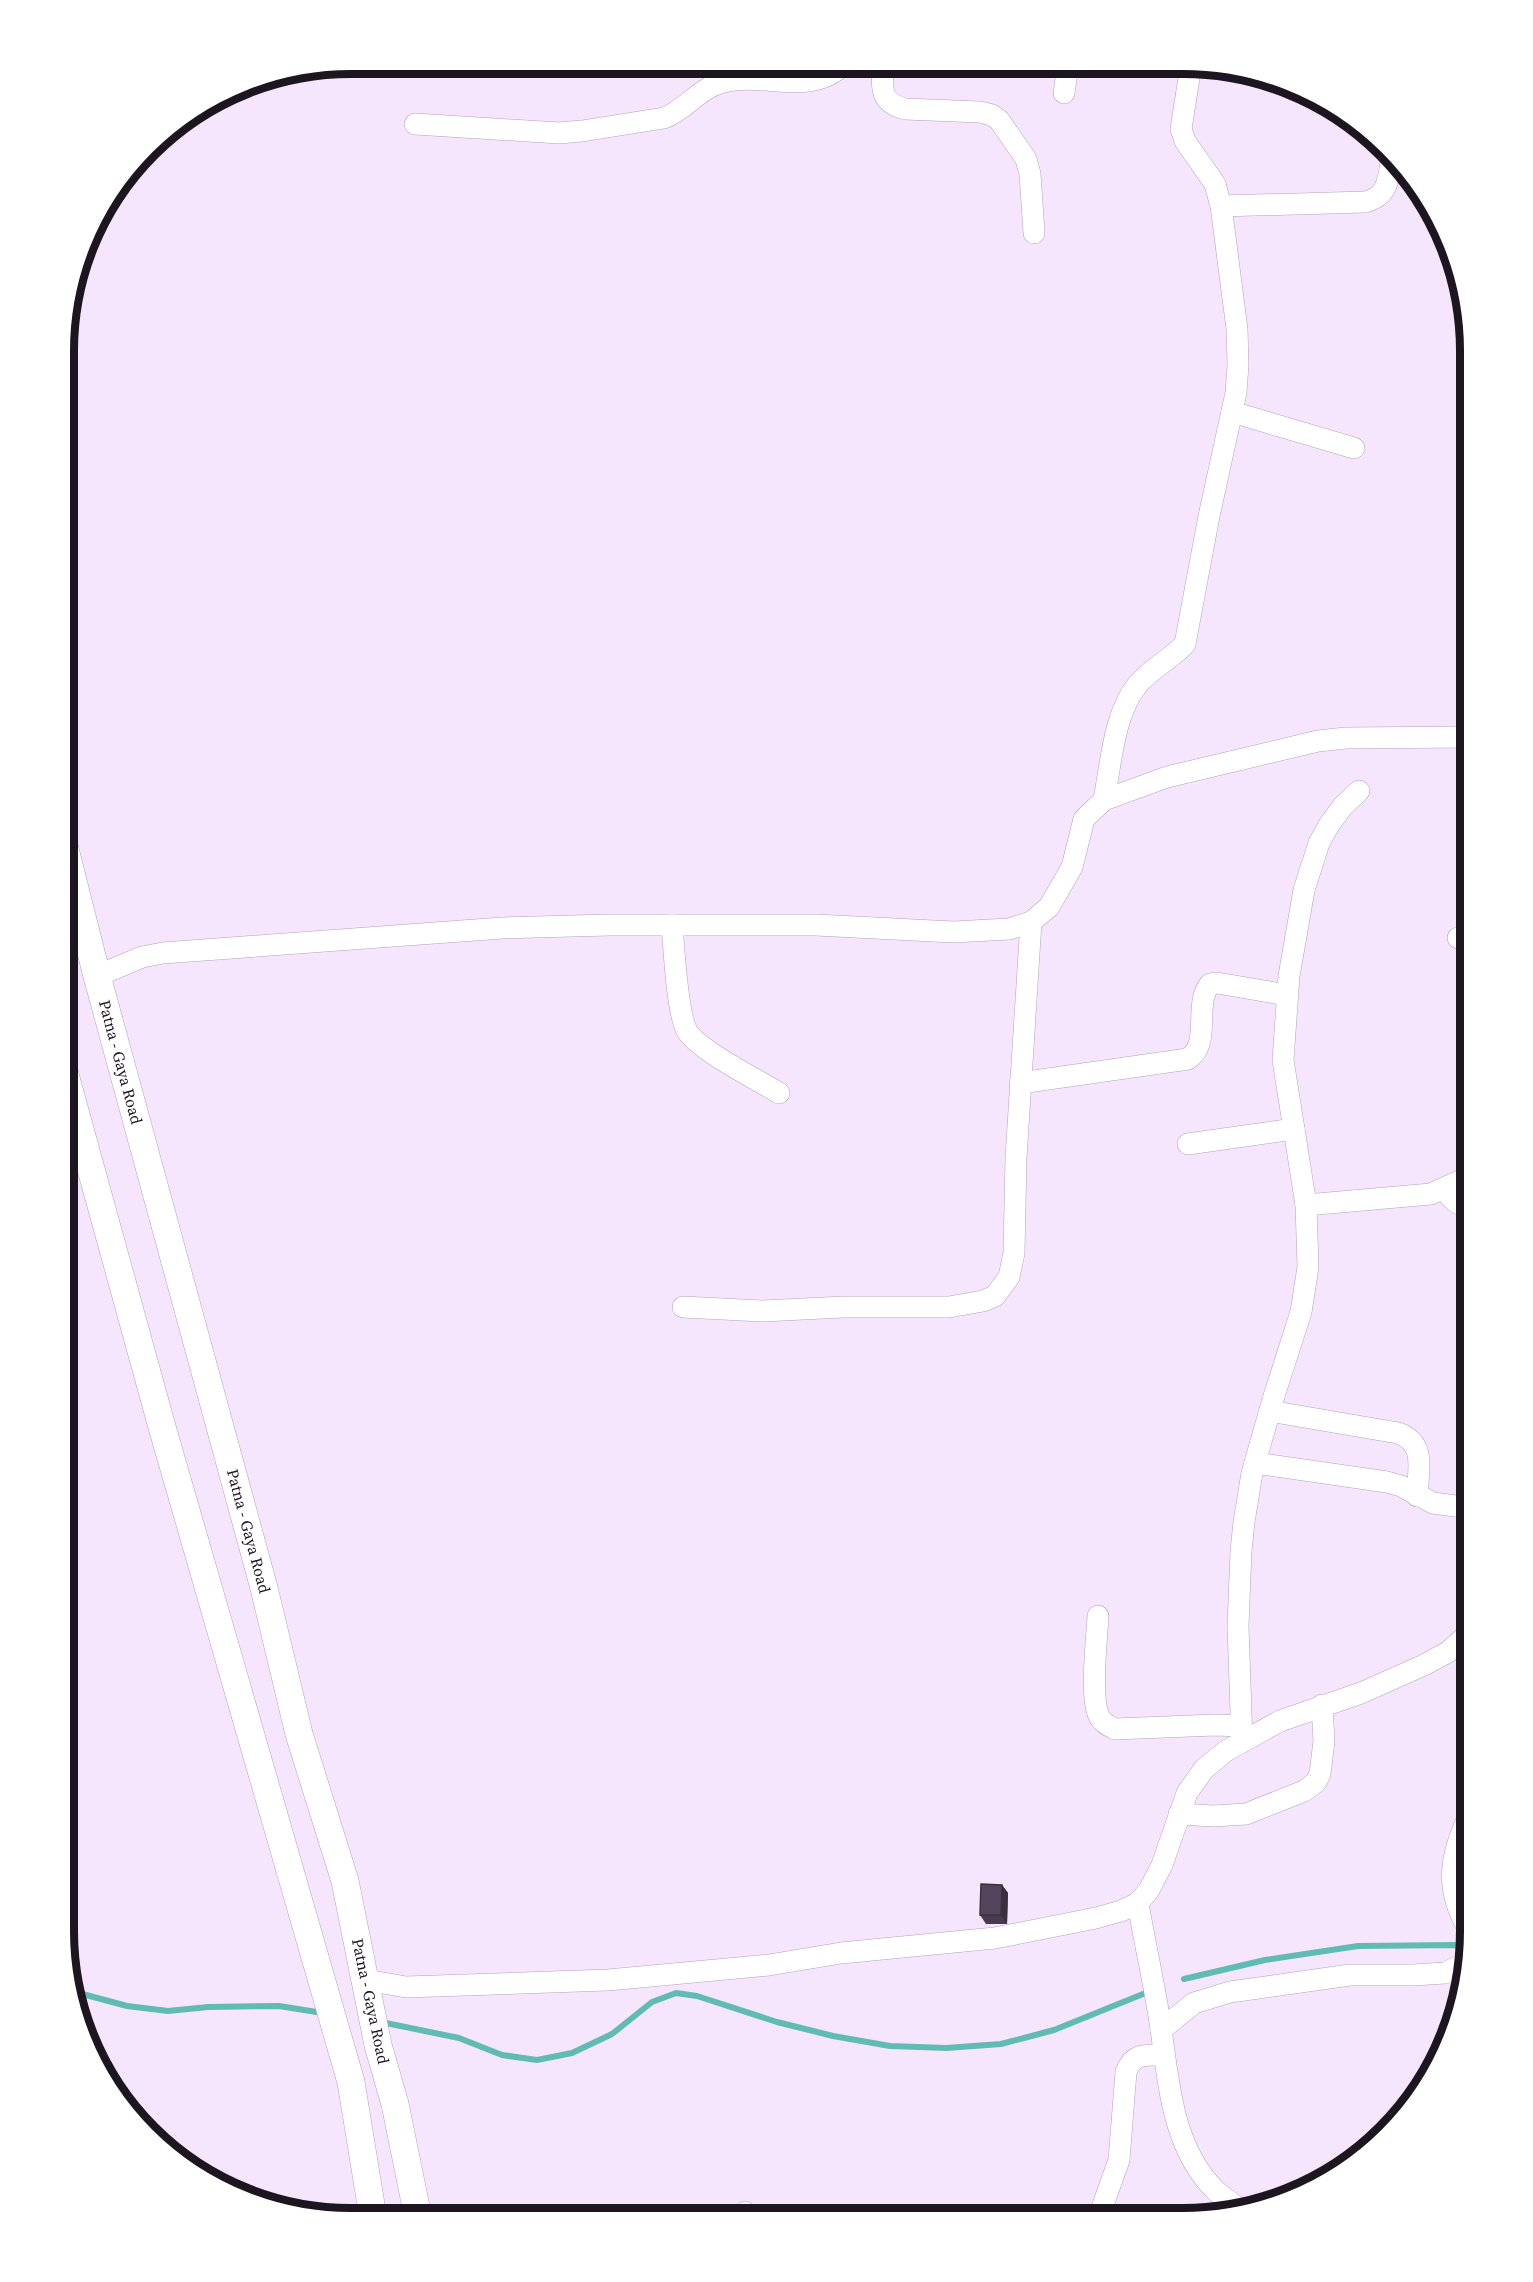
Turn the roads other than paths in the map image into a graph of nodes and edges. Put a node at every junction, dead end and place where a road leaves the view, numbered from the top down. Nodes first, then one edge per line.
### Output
1 (831, 74) edge
2 (883, 74) edge
3 (1067, 74) edge
4 (1190, 74) edge
5 (1064, 93) dead end
6 (415, 124) dead end
7 (1390, 167) edge
8 (1221, 206) junction
9 (1034, 233) dead end
10 (1232, 412) junction
11 (1354, 448) dead end
12 (1460, 737) edge
13 (1359, 791) dead end
14 (1104, 800) junction
15 (74, 885) edge
16 (1031, 922) junction
17 (672, 925) junction
18 (97, 976) junction
19 (1287, 995) junction
20 (1020, 1083) junction
21 (779, 1093) dead end
22 (74, 1107) edge
23 (1294, 1129) junction
24 (1188, 1144) dead end
25 (1460, 1181) edge
26 (1444, 1189) junction
27 (1306, 1205) junction
28 (1460, 1205) edge
29 (683, 1307) dead end
30 (1270, 1411) junction
31 (1255, 1463) junction
32 (1417, 1496) junction
33 (1460, 1507) edge
34 (1098, 1616) dead end
35 (1460, 1645) edge
36 (1322, 1705) junction
37 (1242, 1734) junction
38 (1179, 1814) junction
39 (1460, 1840) edge
40 (1138, 1903) junction
41 (1460, 1911) edge
42 (1457, 1967) edge
43 (366, 1980) junction
44 (1161, 2030) junction
45 (1163, 2055) junction
46 (1232, 2204) edge
47 (372, 2208) edge
48 (416, 2208) edge
49 (1102, 2208) edge

1 - 6 street
2 - 9 street
3 - 5 street
4 - 8 street
7 - 8 street
8 - 10 street
10 - 11 street
10 - 14 street
12 - 14 street
13 - 19 street
14 - 16 street
15 - 18 main road, Patna - Gaya Road
16 - 17 street
16 - 20 street
17 - 18 street
17 - 21 street
18 - 43 main road, Patna - Gaya Road
19 - 20 street
19 - 23 street
20 - 29 street
22 - 47 main road
23 - 24 street
23 - 27 street
25 - 26 street
26 - 27 street
26 - 28 street
27 - 30 street
30 - 31 street
30 - 32 street
31 - 32 street
31 - 37 street
32 - 33 street
34 - 37 street
35 - 36 street
36 - 37 street
36 - 38 street
37 - 38 street
38 - 40 street
39 - 41 street
40 - 43 street
40 - 44 street
42 - 44 street
43 - 48 main road, Patna - Gaya Road
44 - 45 street
45 - 46 street
45 - 49 street

